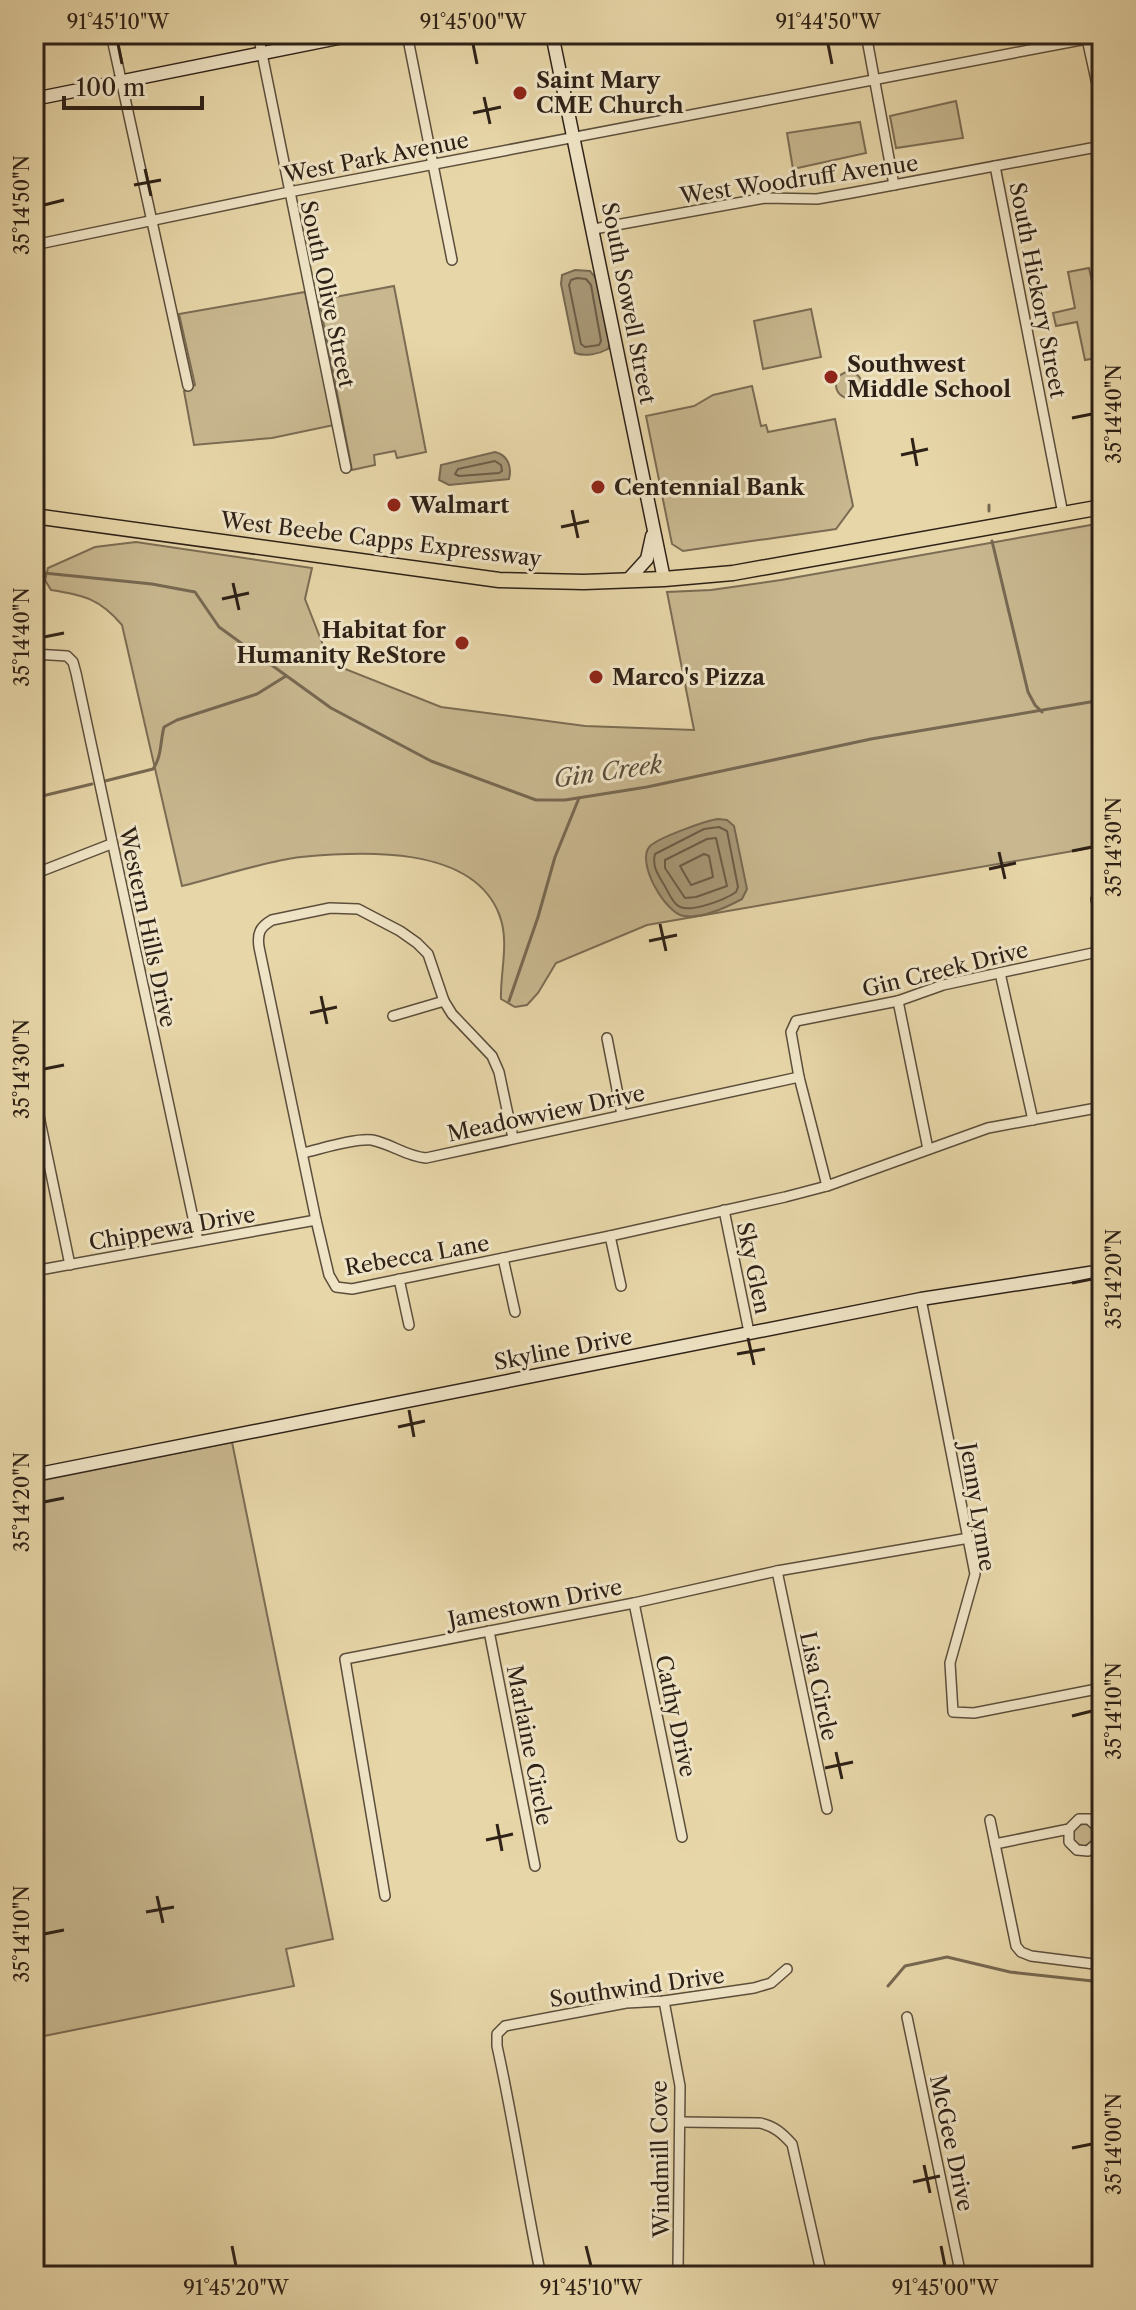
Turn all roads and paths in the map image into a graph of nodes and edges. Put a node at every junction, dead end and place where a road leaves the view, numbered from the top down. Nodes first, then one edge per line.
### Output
1 (111, 34) edge
2 (258, 34) edge
3 (358, 34) edge
4 (407, 34) edge
5 (552, 34) edge
6 (866, 34) edge
7 (1102, 36) edge
8 (1087, 39) junction
9 (262, 53) junction
10 (875, 79) junction
11 (121, 80) junction
12 (34, 99) edge
13 (1102, 107) edge
14 (574, 137) junction
15 (1102, 146) edge
16 (434, 164) junction
17 (995, 166) junction
18 (894, 185) junction
19 (289, 192) junction
20 (152, 221) junction
21 (594, 229) junction
22 (34, 245) edge
23 (452, 260) dead end
24 (188, 386) dead end
25 (346, 468) dead end
26 (1102, 507) edge
27 (1063, 514) junction
28 (34, 516) edge
29 (653, 521) junction
30 (664, 579) junction
31 (627, 581) junction
32 (34, 654) edge
33 (111, 844) junction
34 (34, 874) edge
35 (1096, 899) dead end
36 (1102, 932) edge
37 (1102, 951) edge
38 (1000, 973) junction
39 (444, 1001) junction
40 (898, 1001) junction
41 (393, 1016) dead end
42 (607, 1038) dead end
43 (799, 1077) junction
44 (34, 1092) edge
45 (1102, 1107) edge
46 (622, 1115) junction
47 (1033, 1120) junction
48 (513, 1138) junction
49 (928, 1149) junction
50 (303, 1153) junction
51 (827, 1186) junction
52 (724, 1210) junction
53 (316, 1220) junction
54 (610, 1236) junction
55 (198, 1241) junction
56 (503, 1258) junction
57 (70, 1265) junction
58 (34, 1271) edge
59 (1102, 1271) edge
60 (399, 1279) junction
61 (621, 1286) dead end
62 (921, 1299) junction
63 (515, 1312) dead end
64 (409, 1325) dead end
65 (749, 1332) junction
66 (34, 1475) edge
67 (969, 1538) junction
68 (777, 1571) junction
69 (634, 1603) junction
70 (489, 1631) junction
71 (1102, 1688) edge
72 (827, 1809) dead end
73 (990, 1820) dead end
74 (1069, 1829) dead end
75 (682, 1837) dead end
76 (995, 1844) junction
77 (535, 1866) dead end
78 (385, 1896) dead end
79 (1102, 1965) edge
80 (787, 1969) dead end
81 (664, 2001) junction
82 (907, 2017) dead end
83 (681, 2122) junction
84 (678, 2268) dead end
85 (541, 2276) edge
86 (822, 2276) edge
87 (961, 2276) edge

1 - 11 street
2 - 9 street, South Olive Street
3 - 9 street
4 - 16 street
5 - 14 street, South Sowell Street
6 - 10 street
7 - 8 street, West Park Avenue
8 - 10 street, West Park Avenue
8 - 13 street
9 - 11 street
9 - 19 street, South Olive Street
10 - 14 street, West Park Avenue
10 - 18 street
11 - 12 street
11 - 20 street
14 - 16 street, West Park Avenue
14 - 21 street, South Sowell Street
15 - 17 street, West Woodruff Avenue
16 - 19 street, West Park Avenue
16 - 23 street
17 - 18 street, West Woodruff Avenue
17 - 27 street, South Hickory Street
18 - 21 street, West Woodruff Avenue
19 - 20 street, West Park Avenue
19 - 25 street, South Olive Street
20 - 22 street, West Park Avenue
20 - 24 street
21 - 29 street, South Sowell Street
26 - 27 main road, West Beebe Capps Expressway
27 - 30 main road, West Beebe Capps Expressway
28 - 31 main road, West Beebe Capps Expressway
29 - 30 street, South Sowell Street
29 - 31 street
30 - 31 main road, West Beebe Capps Expressway
32 - 33 street, Western Hills Drive
33 - 34 street
33 - 55 street, Western Hills Drive
35 - 36 street
37 - 38 street, Gin Creek Drive
38 - 40 street, Gin Creek Drive
38 - 47 street
39 - 41 street
39 - 48 street, Rebecca Lane
39 - 50 street, Rebecca Lane
40 - 43 street, Gin Creek Drive
40 - 49 street
42 - 46 street
43 - 46 street, Meadowview Drive
43 - 51 street
44 - 57 street
45 - 47 street, Rebecca Lane
46 - 48 street, Meadowview Drive
47 - 49 street, Rebecca Lane
48 - 50 street, Meadowview Drive
49 - 51 street, Rebecca Lane
50 - 53 street, Rebecca Lane
51 - 52 street, Rebecca Lane
52 - 54 street, Rebecca Lane
52 - 65 street, Sky Glen
53 - 55 street, Chippewa Drive
53 - 60 street, Rebecca Lane
54 - 56 street, Rebecca Lane
54 - 61 street
55 - 57 street, Chippewa Drive
56 - 60 street, Rebecca Lane
56 - 63 street
57 - 58 street, Chippewa Drive
59 - 62 street, Skyline Drive
60 - 64 street
62 - 65 street, Skyline Drive
62 - 67 street, Jenny Lynne
65 - 66 street, Skyline Drive
67 - 68 street, Jamestown Drive
67 - 71 street, Jenny Lynne
68 - 69 street, Jamestown Drive
68 - 72 street, Lisa Circle
69 - 70 street, Jamestown Drive
69 - 75 street, Cathy Drive
70 - 77 street, Marlaine Circle
70 - 78 street, Jamestown Drive
73 - 76 street
74 - 76 street
76 - 79 street
80 - 81 street, Southwind Drive
81 - 83 street, Windmill Cove
81 - 85 street, Southwind Drive
82 - 87 street, McGee Drive
83 - 84 street, Windmill Cove
83 - 86 street

